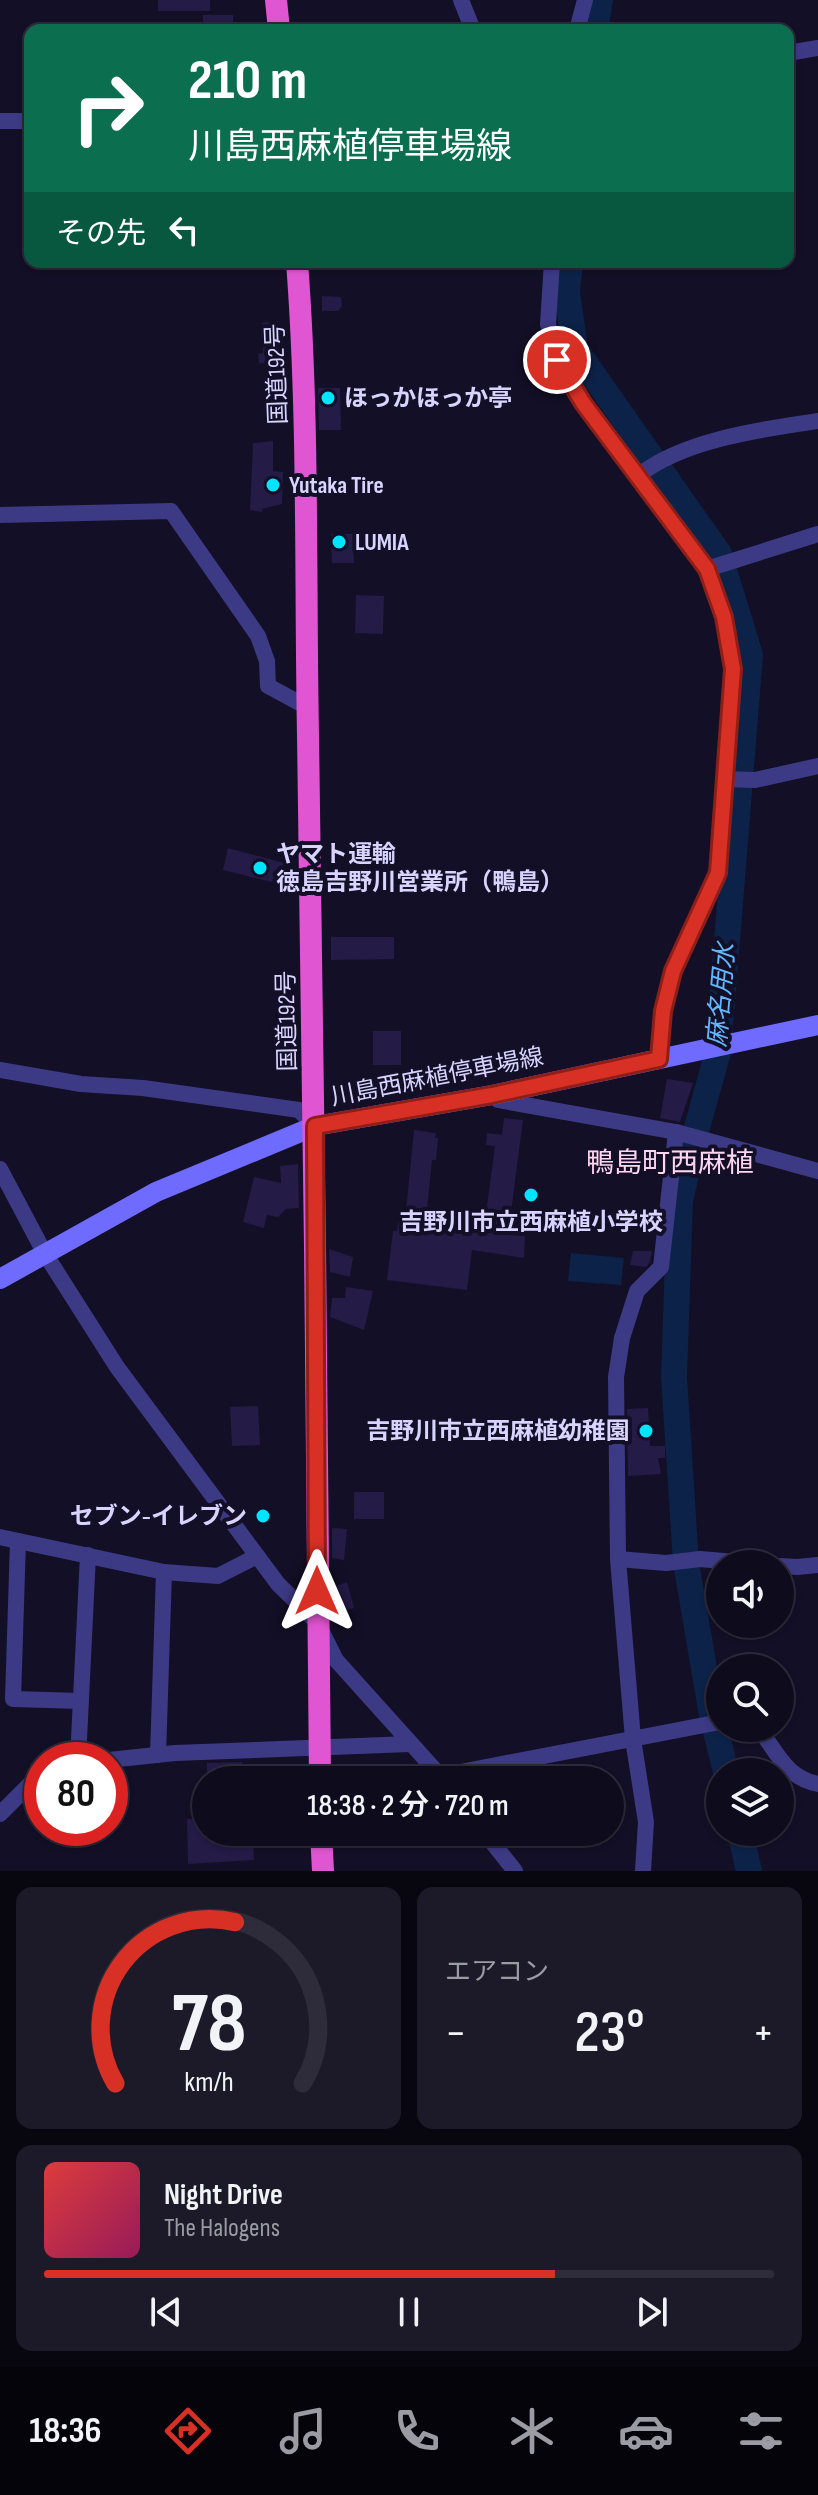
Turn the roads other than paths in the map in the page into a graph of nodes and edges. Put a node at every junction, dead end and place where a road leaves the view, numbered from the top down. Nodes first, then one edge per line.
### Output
1 (276, 0) edge
2 (461, 0) edge
3 (585, 0) edge
4 (278, 24) edge
5 (471, 24) edge
6 (579, 24) edge
7 (818, 48) edge
8 (794, 52) edge
9 (0, 121) edge
10 (24, 121) edge
11 (297, 268) edge
12 (552, 268) edge
13 (818, 421) edge
14 (640, 474) junction
15 (0, 515) edge
16 (818, 534) edge
17 (707, 569) junction
18 (307, 707) junction
19 (818, 766) edge
20 (724, 779) junction
21 (818, 1025) edge
22 (659, 1059) junction
23 (0, 1070) edge
24 (492, 1095) junction
25 (315, 1126) junction
26 (678, 1133) junction
27 (0, 1169) edge
28 (818, 1171) edge
29 (44, 1252) junction
30 (0, 1279) edge
31 (0, 1537) edge
32 (18, 1541) junction
33 (88, 1555) junction
34 (257, 1556) junction
35 (618, 1559) junction
36 (706, 1560) edge
37 (818, 1565) edge
38 (794, 1567) edge
39 (164, 1572) junction
40 (317, 1622) junction
41 (81, 1701) junction
42 (706, 1724) edge
43 (633, 1739) junction
44 (79, 1742) edge
45 (769, 1742) edge
46 (410, 1744) junction
47 (320, 1750) junction
48 (158, 1755) junction
49 (128, 1758) edge
50 (320, 1766) edge
51 (431, 1766) edge
52 (501, 1766) edge
53 (818, 1784) edge
54 (24, 1790) edge
55 (0, 1814) edge
56 (322, 1846) edge
57 (495, 1846) edge
58 (323, 1871) edge
59 (515, 1871) edge
60 (643, 1871) edge

1 - 4 highway
2 - 5 street
3 - 6 street
7 - 8 street
9 - 10 street
11 - 18 highway, 国道192号
12 - 14 street
13 - 14 street
14 - 17 street
15 - 18 street
16 - 17 street
17 - 20 street
18 - 25 highway, 国道192号
19 - 20 street
20 - 22 street
21 - 22 main road, 川島西麻植停車場線
22 - 24 main road, 川島西麻植停車場線
23 - 25 street
24 - 25 main road, 川島西麻植停車場線
24 - 26 street
25 - 29 main road, 川島西麻植停車場線
25 - 40 highway, 国道192号
26 - 28 street
26 - 35 street
27 - 29 street
29 - 30 main road, 川島西麻植停車場線
29 - 34 street
31 - 32 street
32 - 33 street
32 - 41 street
33 - 39 street
33 - 41 street
34 - 39 street
34 - 40 street
35 - 36 street
35 - 43 street
37 - 38 street
39 - 48 street
40 - 46 street
40 - 47 highway, 国道192号
41 - 44 street
42 - 43 street
43 - 52 street
43 - 60 street
45 - 53 street
46 - 47 street
46 - 51 street
47 - 48 street
47 - 50 highway, 国道192号
48 - 49 street
54 - 55 street
56 - 58 highway
57 - 59 street

